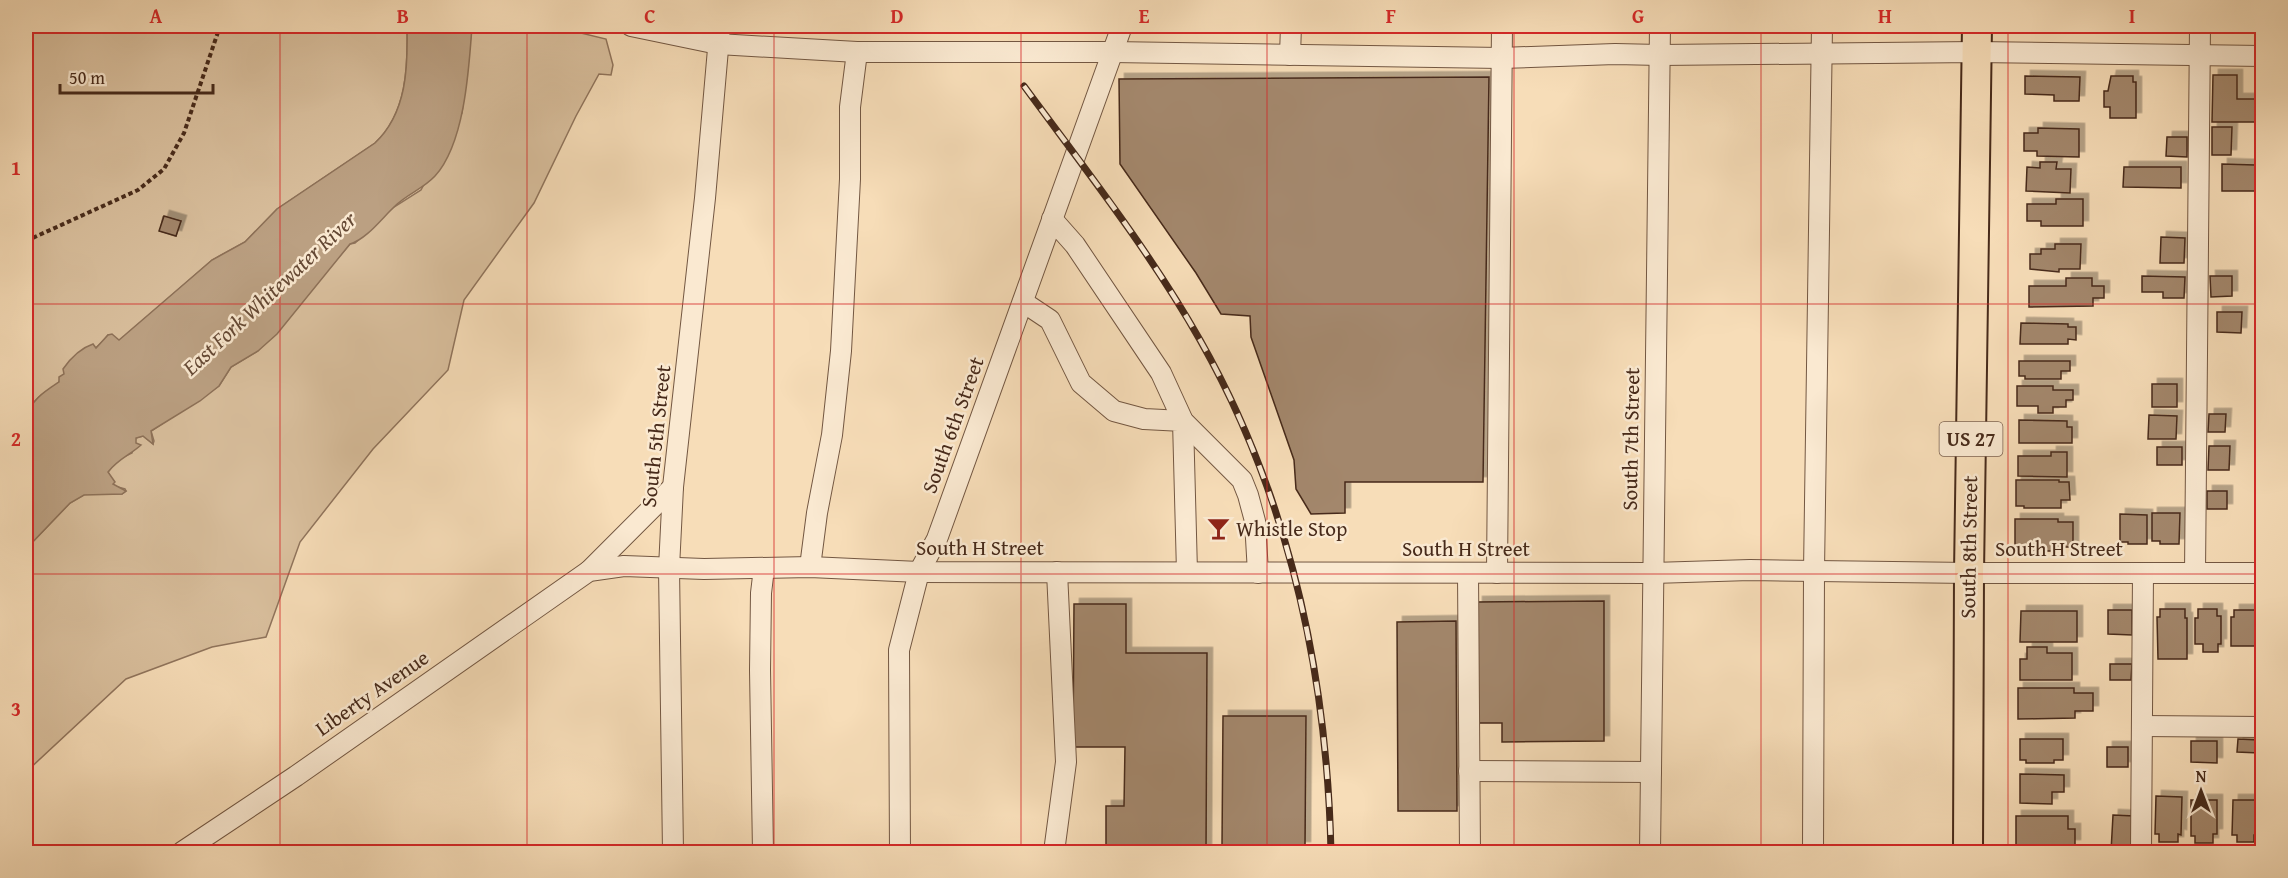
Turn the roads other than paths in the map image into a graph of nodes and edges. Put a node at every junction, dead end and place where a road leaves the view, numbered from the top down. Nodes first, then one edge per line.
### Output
1 (1122, 26) edge
2 (1291, 26) edge
3 (1502, 26) edge
4 (1660, 26) edge
5 (1822, 26) edge
6 (2200, 26) edge
7 (636, 27) edge
8 (719, 35) edge
9 (1977, 39) edge
10 (857, 51) junction
11 (1112, 51) junction
12 (1821, 54) junction
13 (1290, 55) junction
14 (1660, 55) junction
15 (2199, 56) junction
16 (2262, 56) edge
17 (1501, 58) junction
18 (1052, 219) junction
19 (1023, 302) junction
20 (1183, 421) junction
21 (673, 487) junction
22 (810, 567) junction
23 (669, 568) junction
24 (764, 568) junction
25 (589, 571) junction
26 (1814, 571) junction
27 (919, 572) junction
28 (1057, 572) junction
29 (1187, 572) junction
30 (1258, 573) junction
31 (1468, 573) junction
32 (1497, 573) junction
33 (1653, 573) junction
34 (1969, 573) junction
35 (2144, 573) junction
36 (2196, 573) junction
37 (2262, 573) edge
38 (2142, 726) junction
39 (2262, 727) edge
40 (1469, 771) junction
41 (1651, 772) junction
42 (182, 852) edge
43 (673, 852) edge
44 (763, 852) edge
45 (900, 852) edge
46 (1054, 852) edge
47 (1470, 852) edge
48 (1650, 852) edge
49 (1814, 852) edge
50 (1968, 852) edge
51 (2141, 852) edge

1 - 11 street, South 6th Street
2 - 13 street
3 - 17 street
4 - 14 street, South 7th Street
5 - 12 street
6 - 15 street
7 - 8 street
8 - 10 street
8 - 21 street, South 5th Street
9 - 12 street
9 - 15 street
9 - 34 highway, South 8th Street / US 27
10 - 11 street
10 - 22 street
11 - 13 street
11 - 18 street, South 6th Street
12 - 14 street
12 - 26 street
13 - 17 street
14 - 17 street
14 - 33 street, South 7th Street
15 - 16 street
15 - 36 street
17 - 32 street
18 - 19 street, South 6th Street
18 - 20 street
19 - 20 street
19 - 27 street, South 6th Street
20 - 29 street
20 - 30 street
21 - 23 street, South 5th Street
21 - 25 street, Liberty Avenue
22 - 24 street, South H Street
22 - 27 street, South H Street
23 - 24 street, South H Street
23 - 25 street, Liberty Avenue
23 - 43 street, South 5th Street
24 - 44 street
25 - 42 street, Liberty Avenue
26 - 33 street, South H Street
26 - 34 street, South H Street
26 - 49 street
27 - 28 street, South H Street
27 - 45 street, South 6th Street
28 - 29 street, South H Street
28 - 46 street
29 - 30 street, South H Street
30 - 31 street, South H Street
31 - 32 street, South H Street
31 - 40 street
32 - 33 street, South H Street
33 - 41 street, South 7th Street
34 - 35 street, South H Street
34 - 50 highway, South 8th Street / US 27
35 - 36 street, South H Street
35 - 38 street
36 - 37 street, South H Street
38 - 39 street
38 - 51 street
40 - 41 street
40 - 47 street
41 - 48 street, South 7th Street

